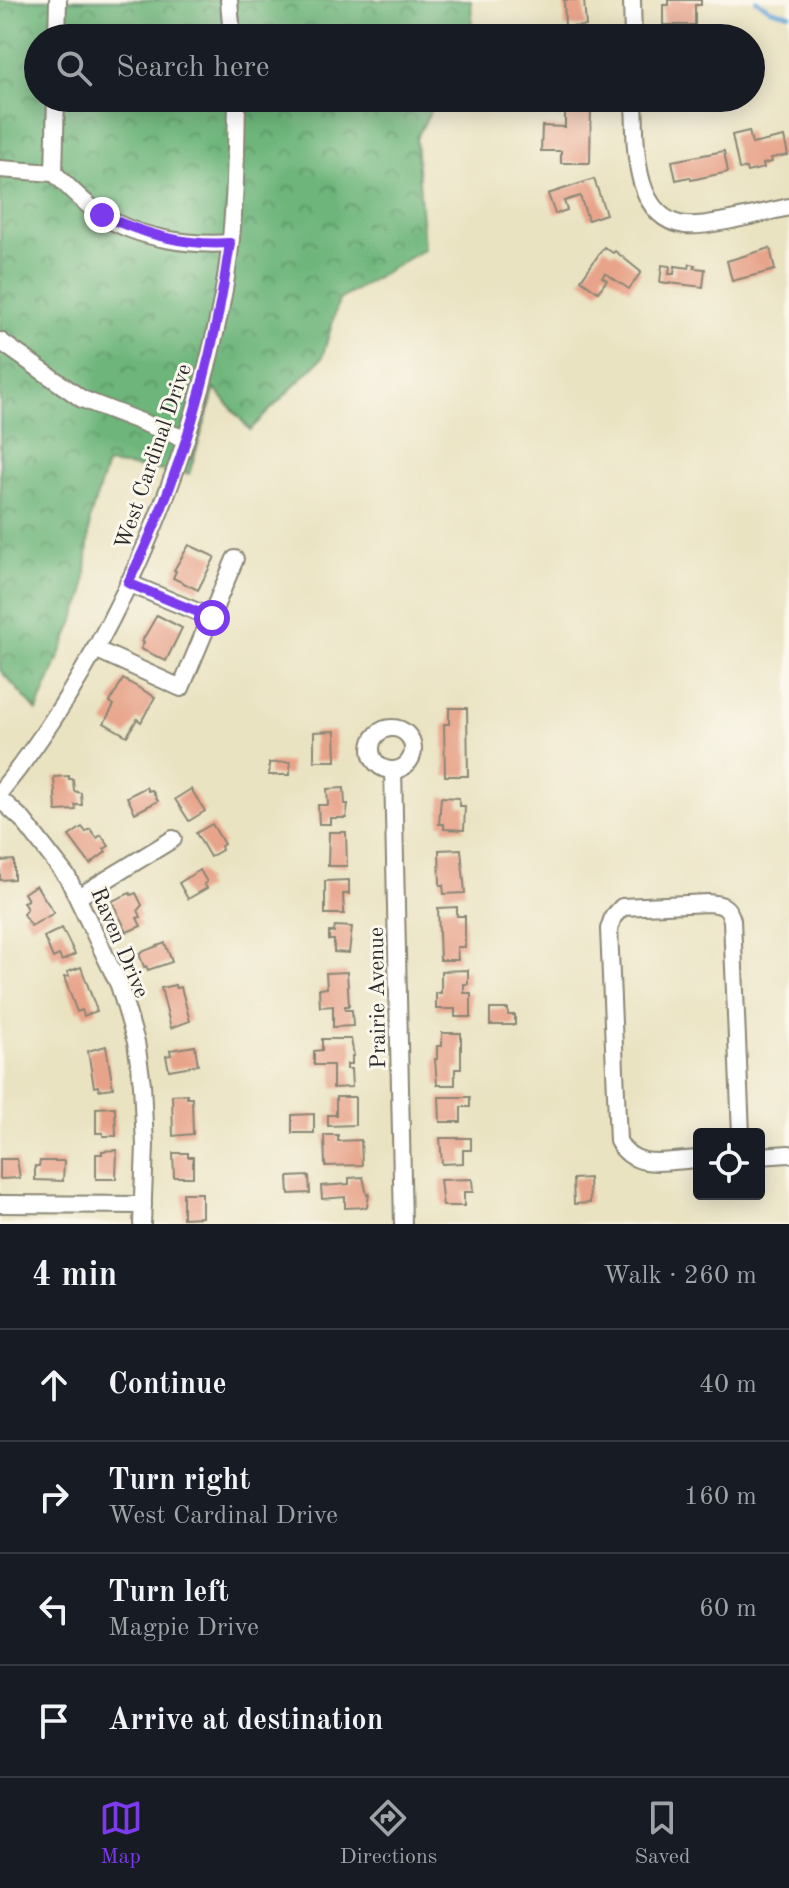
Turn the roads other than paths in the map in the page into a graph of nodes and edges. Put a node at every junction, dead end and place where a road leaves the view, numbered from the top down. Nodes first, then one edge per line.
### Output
1 (58, 0) edge
2 (229, 0) edge
3 (632, 0) edge
4 (57, 24) edge
5 (231, 24) edge
6 (633, 24) edge
7 (56, 112) edge
8 (237, 112) edge
9 (634, 112) edge
10 (0, 169) edge
11 (54, 173) junction
12 (789, 207) edge
13 (230, 243) junction
14 (0, 341) edge
15 (185, 439) junction
16 (235, 559) dead end
17 (128, 583) junction
18 (212, 618) junction
19 (95, 649) junction
20 (393, 770) dead end
21 (0, 792) edge
22 (0, 799) edge
23 (173, 839) dead end
24 (78, 897) junction
25 (741, 1128) edge
26 (789, 1154) edge
27 (765, 1156) edge
28 (693, 1159) edge
29 (0, 1204) edge
30 (143, 1205) junction
31 (142, 1224) edge
32 (403, 1224) edge

1 - 4 street
2 - 5 street
3 - 6 street
7 - 11 street
8 - 13 street, West Cardinal Drive
9 - 12 street
10 - 11 street
11 - 13 street
13 - 15 street, West Cardinal Drive
14 - 15 street
15 - 17 street, West Cardinal Drive
16 - 18 street
17 - 18 street
17 - 19 street, West Cardinal Drive
18 - 19 street
19 - 21 street, West Cardinal Drive
20 - 32 street, Prairie Avenue
22 - 24 street, Raven Drive
23 - 24 street
24 - 30 street, Raven Drive
25 - 28 street
26 - 27 street
29 - 30 street
30 - 31 street, Raven Drive

